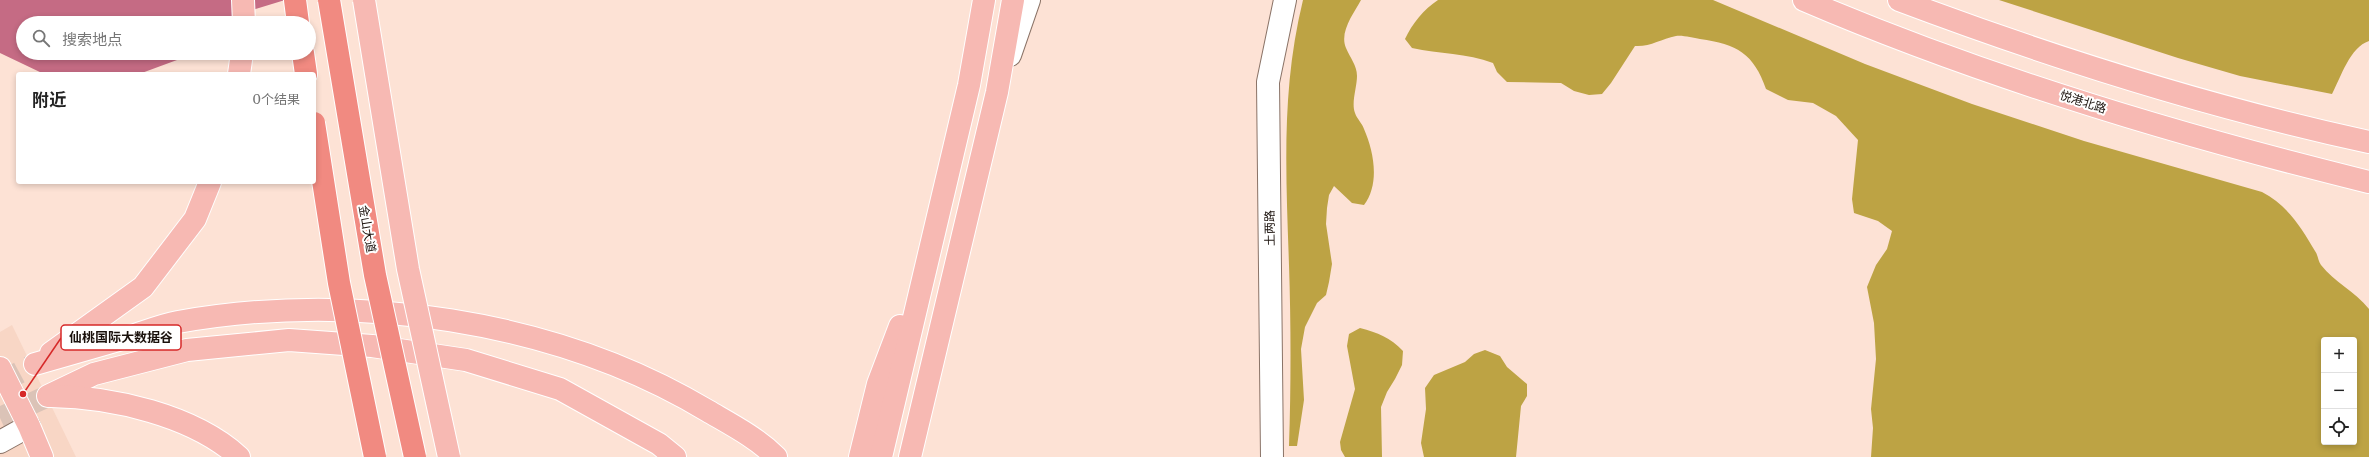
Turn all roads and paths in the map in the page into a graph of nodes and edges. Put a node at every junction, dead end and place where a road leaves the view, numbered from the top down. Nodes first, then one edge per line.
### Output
1 (243, 0) edge
2 (295, 0) edge
3 (329, 0) edge
4 (364, 0) edge
5 (974, 0) edge
6 (984, 0) edge
7 (1014, 0) edge
8 (1029, 0) edge
9 (1285, 0) edge
10 (1804, 0) edge
11 (1899, 0) edge
12 (244, 16) edge
13 (297, 16) edge
14 (241, 60) edge
15 (304, 60) edge
16 (239, 72) edge
17 (306, 72) edge
18 (969, 85) junction
19 (997, 92) junction
20 (316, 136) edge
21 (2369, 142) edge
22 (2369, 182) edge
23 (209, 184) edge
24 (927, 260) junction
25 (83, 341) junction
26 (35, 364) tunnel mouth
27 (0, 368) edge
28 (29, 426) junction
29 (0, 442) edge
30 (42, 457) edge
31 (239, 457) edge
32 (375, 457) edge
33 (415, 457) edge
34 (450, 457) edge
35 (675, 457) edge
36 (776, 457) edge
37 (860, 457) edge
38 (881, 457) edge
39 (910, 457) edge
40 (1272, 457) edge

1 - 12 main road
2 - 13 highway
3 - 33 highway, 金山大道, bridge
4 - 34 main road, bridge
5 - 18 street
6 - 18 main road
7 - 19 main road
8 - 19 street
9 - 40 street, 土两路
10 - 22 main road, 悦港北路
11 - 21 main road
14 - 16 main road
15 - 17 highway
18 - 24 main road
19 - 39 main road
20 - 32 highway, bridge
23 - 25 main road
24 - 37 main road
24 - 38 main road
25 - 26 main road
25 - 36 main road, bridge
27 - 28 main road
28 - 29 street
28 - 30 main road
31 - 35 main road, bridge

